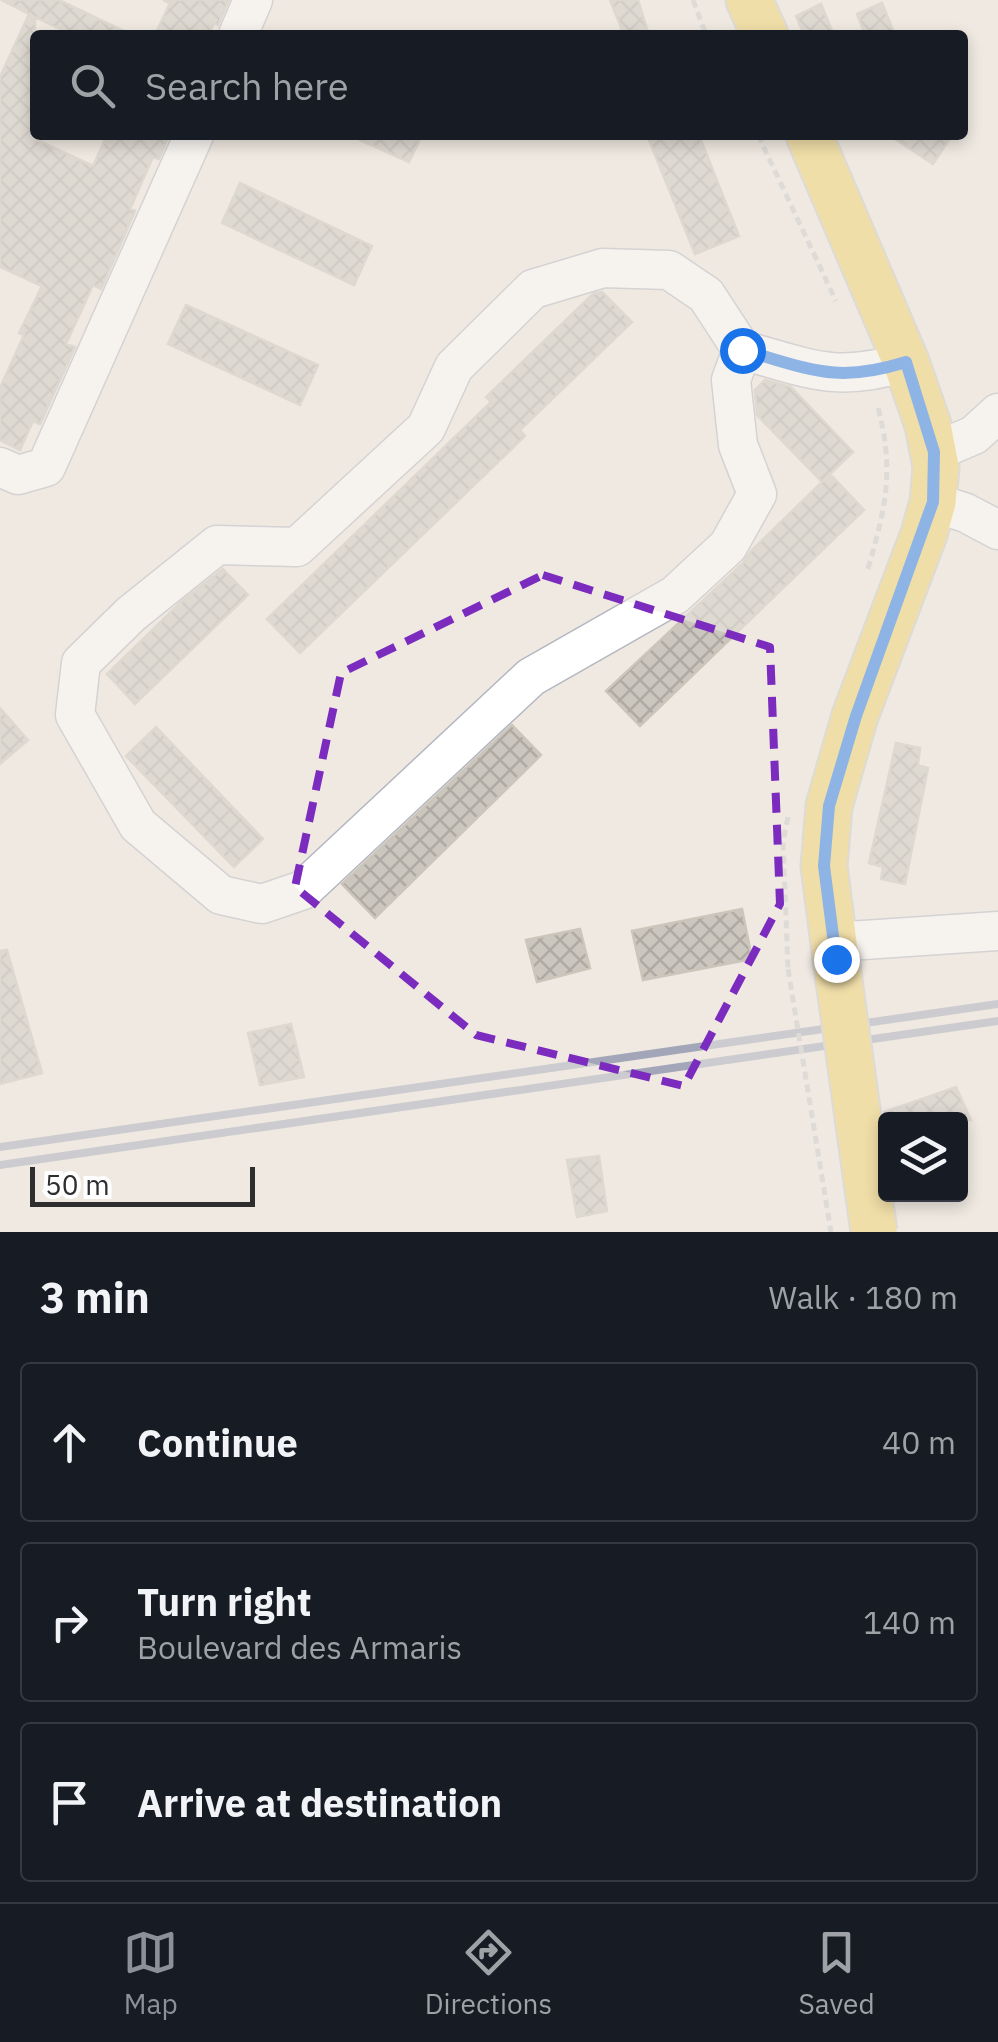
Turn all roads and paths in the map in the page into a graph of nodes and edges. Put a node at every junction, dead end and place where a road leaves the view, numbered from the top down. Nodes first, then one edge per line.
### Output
1 (253, 0) edge
2 (693, 0) edge
3 (749, 0) edge
4 (240, 30) edge
5 (704, 30) edge
6 (763, 30) edge
7 (192, 140) edge
8 (760, 140) edge
9 (811, 140) edge
10 (842, 315) dead end
11 (742, 350) junction
12 (888, 368) junction
13 (998, 413) edge
14 (934, 452) junction
15 (0, 466) edge
16 (933, 502) junction
17 (998, 530) edge
18 (868, 569) dead end
19 (790, 805) dead end
20 (998, 932) edge
21 (835, 950) junction
22 (831, 1232) edge
23 (874, 1232) edge

1 - 4 street
2 - 5 path
3 - 6 main road
7 - 15 street
8 - 10 path
9 - 12 main road
11 - 11 street
11 - 12 street
12 - 14 main road
12 - 18 path
13 - 14 street
14 - 16 main road
16 - 17 street
16 - 21 main road
19 - 22 path, bridge
20 - 21 street
21 - 23 main road, bridge

